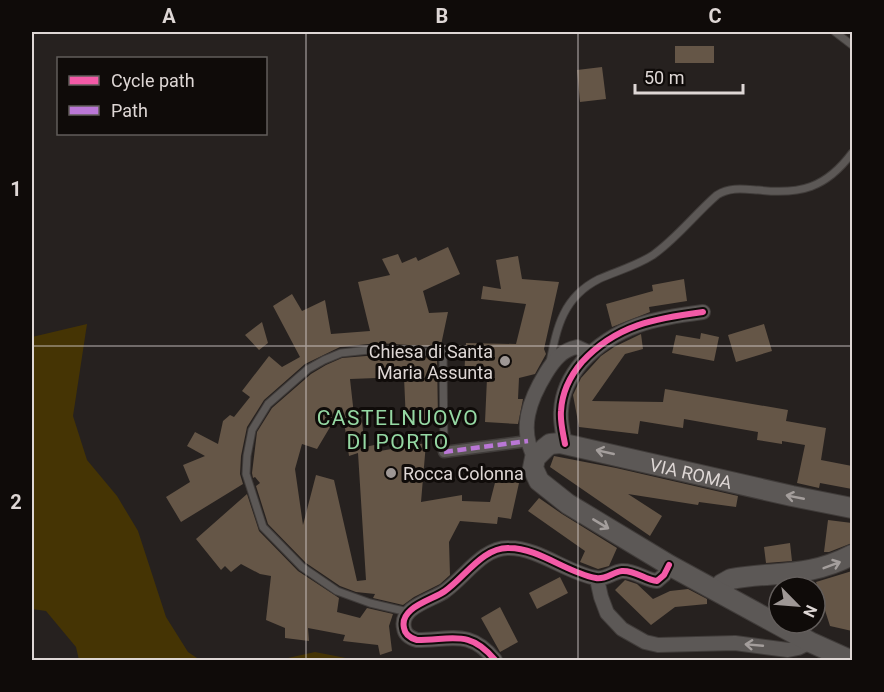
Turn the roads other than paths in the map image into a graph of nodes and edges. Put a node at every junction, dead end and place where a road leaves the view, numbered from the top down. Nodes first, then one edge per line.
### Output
1 (835, 32) edge
2 (852, 45) edge
3 (852, 153) edge
4 (703, 312) dead end
5 (590, 353) junction
6 (548, 370) junction
7 (565, 444) junction
8 (532, 449) junction
9 (444, 452) joint
10 (852, 508) edge
11 (852, 555) edge
12 (669, 565) junction
13 (597, 579) junction
14 (716, 590) junction
15 (408, 612) junction
16 (810, 642) junction
17 (495, 660) edge
18 (850, 660) edge

1 - 2 lane
3 - 6 lane
4 - 5 street
5 - 6 street
5 - 7 street
6 - 8 street
7 - 8 main road
10 -> 7 main road, VIA ROMA
8 - 9 street
8 -> 12 main road
9 - 15 lane
14 -> 11 main road
12 - 13 street
12 - 14 main road
13 - 15 street
16 -> 13 street
14 - 16 main road
15 - 17 street
16 - 18 main road

